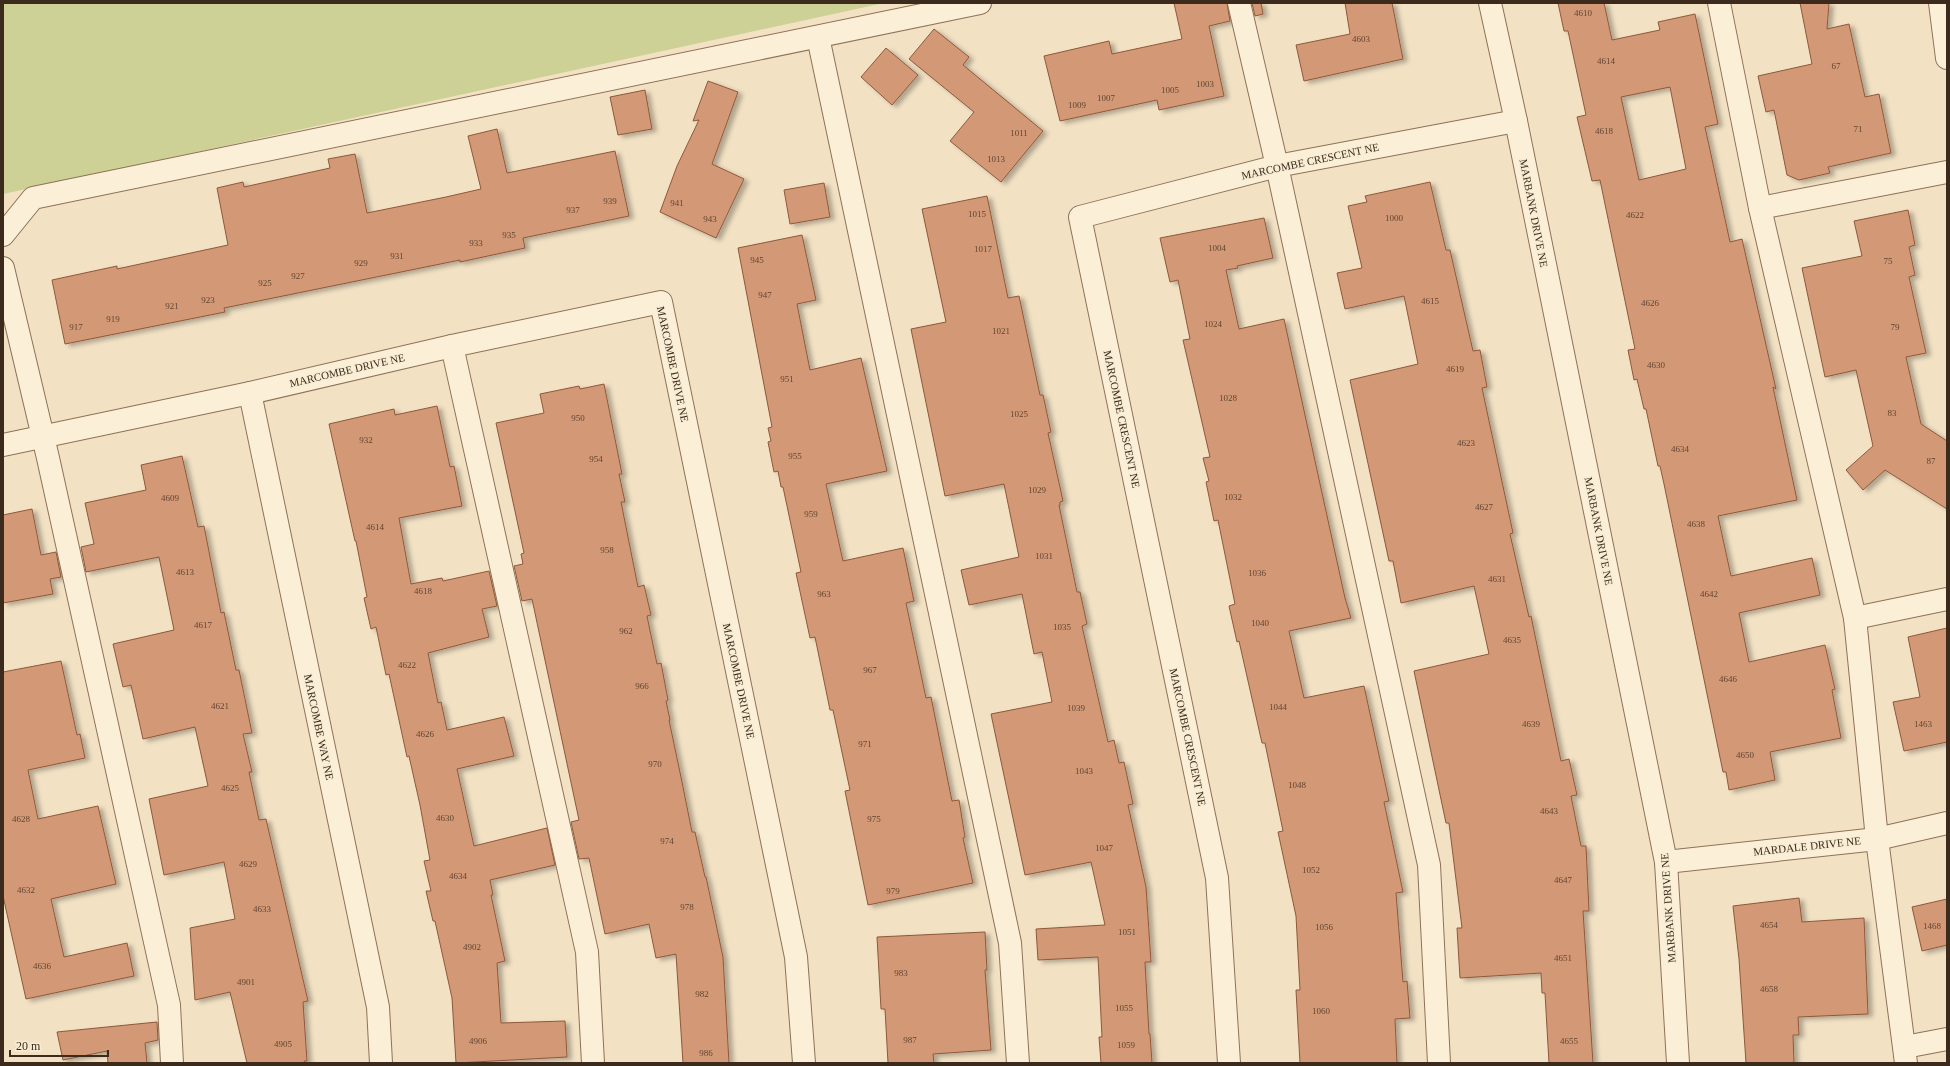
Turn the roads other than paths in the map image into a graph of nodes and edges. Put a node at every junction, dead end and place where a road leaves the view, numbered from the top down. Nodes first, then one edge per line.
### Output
1 (980, 3) edge
2 (1239, 3) edge
3 (1490, 3) edge
4 (1719, 3) edge
5 (1940, 3) edge
6 (818, 37) junction
7 (1947, 58) edge
8 (1516, 121) junction
9 (1277, 166) junction
10 (1947, 172) edge
11 (1760, 208) junction
12 (3, 235) edge
13 (3, 268) edge
14 (452, 346) junction
15 (250, 393) junction
16 (42, 436) junction
17 (3, 445) edge
18 (1947, 599) edge
19 (1855, 618) junction
20 (1947, 823) edge
21 (1877, 839) junction
22 (1666, 862) junction
23 (1947, 1039) edge
24 (1905, 1055) edge
25 (172, 1063) edge
26 (381, 1063) edge
27 (594, 1063) edge
28 (804, 1063) edge
29 (1018, 1063) edge
30 (1229, 1063) edge
31 (1439, 1063) edge
32 (1678, 1063) edge

1 - 6 street
2 - 9 street
3 - 8 street, MARBANK DRIVE NE
4 - 11 street
5 - 7 street
6 - 12 street
6 - 29 street
8 - 9 street, MARCOMBE CRESCENT NE
8 - 22 street, MARBANK DRIVE NE
9 - 30 street, MARCOMBE CRESCENT NE
9 - 31 street
10 - 11 street
11 - 19 street
13 - 16 street
14 - 15 street, MARCOMBE DRIVE NE
14 - 27 street
14 - 28 street, MARCOMBE DRIVE NE
15 - 16 street, MARCOMBE DRIVE NE
15 - 26 street, MARCOMBE WAY NE
16 - 17 street, MARCOMBE DRIVE NE
16 - 25 street
18 - 19 street
19 - 21 street
20 - 21 street, MARDALE DRIVE NE
21 - 22 street, MARDALE DRIVE NE
21 - 24 street
22 - 32 street, MARBANK DRIVE NE
23 - 24 street

